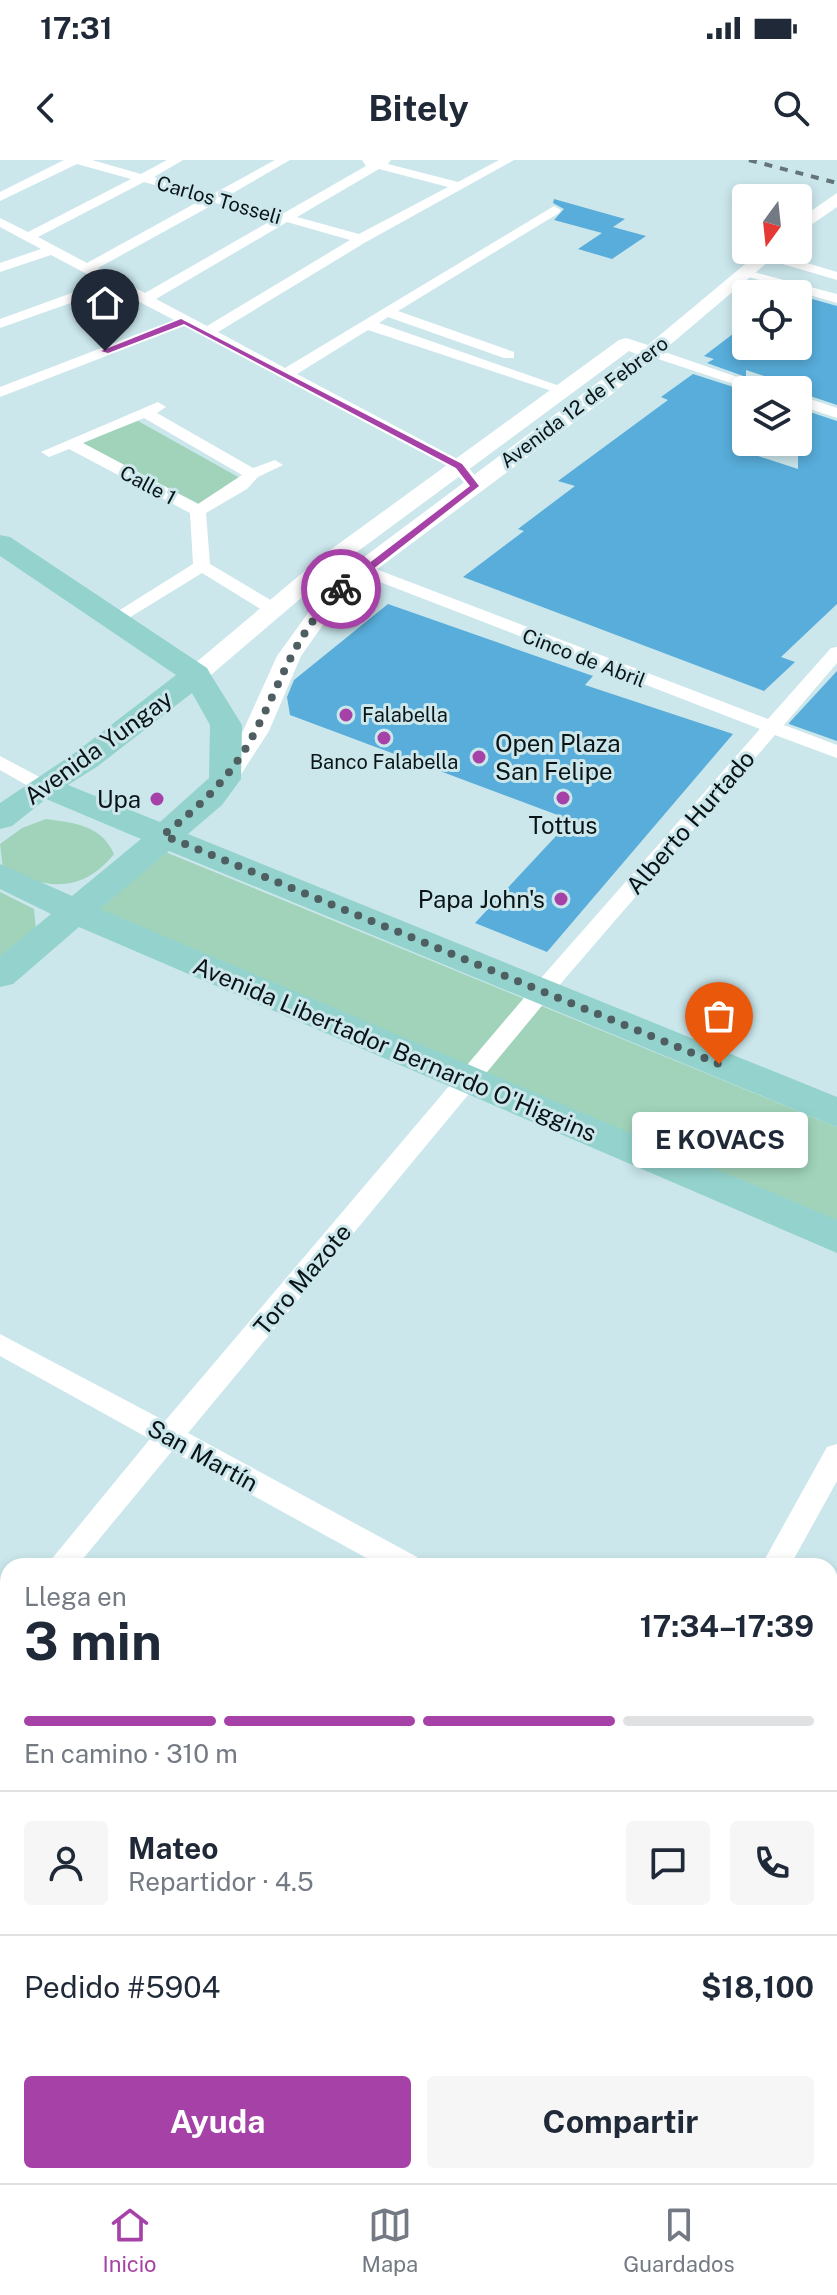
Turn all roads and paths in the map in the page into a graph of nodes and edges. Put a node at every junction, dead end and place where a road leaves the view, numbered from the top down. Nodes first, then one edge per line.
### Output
1 (76, 160) edge
2 (177, 160) edge
3 (284, 160) edge
4 (361, 160) edge
5 (508, 160) edge
6 (381, 162) edge
7 (142, 178) junction
8 (460, 186) junction
9 (0, 197) edge
10 (214, 198) junction
11 (834, 203) edge
12 (554, 210) dead end
13 (285, 218) junction
14 (812, 219) edge
15 (0, 222) edge
16 (28, 237) junction
17 (361, 239) junction
18 (52, 250) junction
19 (757, 264) edge
20 (802, 264) edge
21 (0, 268) edge
22 (86, 269) junction
23 (747, 272) junction
24 (837, 276) edge
25 (113, 283) junction
26 (837, 299) edge
27 (144, 300) junction
28 (390, 313) junction
29 (184, 321) junction
30 (0, 324) edge
31 (369, 325) junction
32 (207, 333) junction
33 (651, 352) junction
34 (284, 375) junction
35 (732, 379) edge
36 (571, 385) junction
37 (0, 392) edge
38 (812, 405) edge
39 (837, 413) edge
40 (70, 443) junction
41 (49, 452) dead end
42 (275, 465) dead end
43 (459, 466) junction
44 (500, 467) junction
45 (252, 474) junction
46 (475, 486) junction
47 (198, 511) junction
48 (0, 543) edge
49 (334, 558) junction
50 (202, 566) junction
51 (360, 571) junction
52 (273, 609) junction
53 (113, 620) junction
54 (837, 652) edge
55 (196, 675) junction
56 (771, 729) junction
57 (837, 752) edge
58 (0, 762) edge
59 (225, 779) junction
60 (42, 786) junction
61 (0, 819) edge
62 (163, 835) junction
63 (0, 875) edge
64 (74, 911) junction
65 (0, 975) edge
66 (542, 991) junction
67 (469, 1080) junction
68 (837, 1113) edge
69 (837, 1237) edge
70 (0, 1344) edge
71 (169, 1437) junction
72 (837, 1455) edge
73 (67, 1558) edge
74 (392, 1558) edge
75 (779, 1558) edge

1 - 7 street, Carlos Tosseli
1 - 9 street
2 - 7 street
3 - 10 street
4 - 6 street
5 - 8 street
6 - 8 street
6 - 13 street
7 - 10 street, Carlos Tosseli
7 - 16 street
8 - 17 street
10 - 13 street, Carlos Tosseli
10 - 22 street
11 - 14 street
12 - 28 street
13 - 17 street, Carlos Tosseli
13 - 27 street
15 - 16 street
16 - 18 street
17 - 32 street
18 - 21 street
18 - 22 street
19 - 23 street, Avenida 12 de Febrero
20 - 24 street
22 - 25 street
23 - 26 street
23 - 33 street, Avenida 12 de Febrero
25 - 27 street
25 - 30 street
27 - 29 street
28 - 31 street
28 - 36 street
29 - 32 street
29 - 37 street
31 - 34 street
31 - 36 street
32 - 34 street
33 - 35 street
33 - 36 street, Avenida 12 de Febrero
33 - 44 street, Avenida 12 de Febrero
34 - 43 street
36 - 43 street, Avenida 12 de Febrero
38 - 39 street
40 - 41 street
40 - 45 street
40 - 47 street, Calle 1
42 - 45 street
43 - 44 street
43 - 46 street
43 - 49 street, Avenida 12 de Febrero
44 - 46 street, Avenida 12 de Febrero
45 - 47 street
46 - 51 street, Avenida 12 de Febrero
47 - 50 street, Calle 1
48 - 53 main road
49 - 51 street, Cinco de Abril
49 - 52 street, Avenida 12 de Febrero
50 - 52 street
50 - 53 street
51 - 56 street, Cinco de Abril
51 - 59 street, Avenida 12 de Febrero
52 - 55 street, Avenida 12 de Febrero
53 - 55 main road
54 - 56 street, Alberto Hurtado
55 - 59 main road
55 - 60 main road, Avenida Yungay
56 - 57 street, Cinco de Abril
56 - 66 street, Alberto Hurtado
58 - 60 street
59 - 62 main road
60 - 61 main road, Avenida Yungay
60 - 62 main road
62 - 64 main road
62 - 66 main road
63 - 64 main road, Avenida Libertador Bernardo O'Higgins
64 - 65 main road
64 - 67 main road, Avenida Libertador Bernardo O'Higgins
66 - 67 street, Toro Mazote
66 - 68 main road
67 - 69 main road, Avenida Libertador Bernardo O'Higgins
67 - 71 street, Toro Mazote
70 - 71 street, San Martín
71 - 73 street, Toro Mazote
71 - 74 street, San Martín
72 - 75 street

